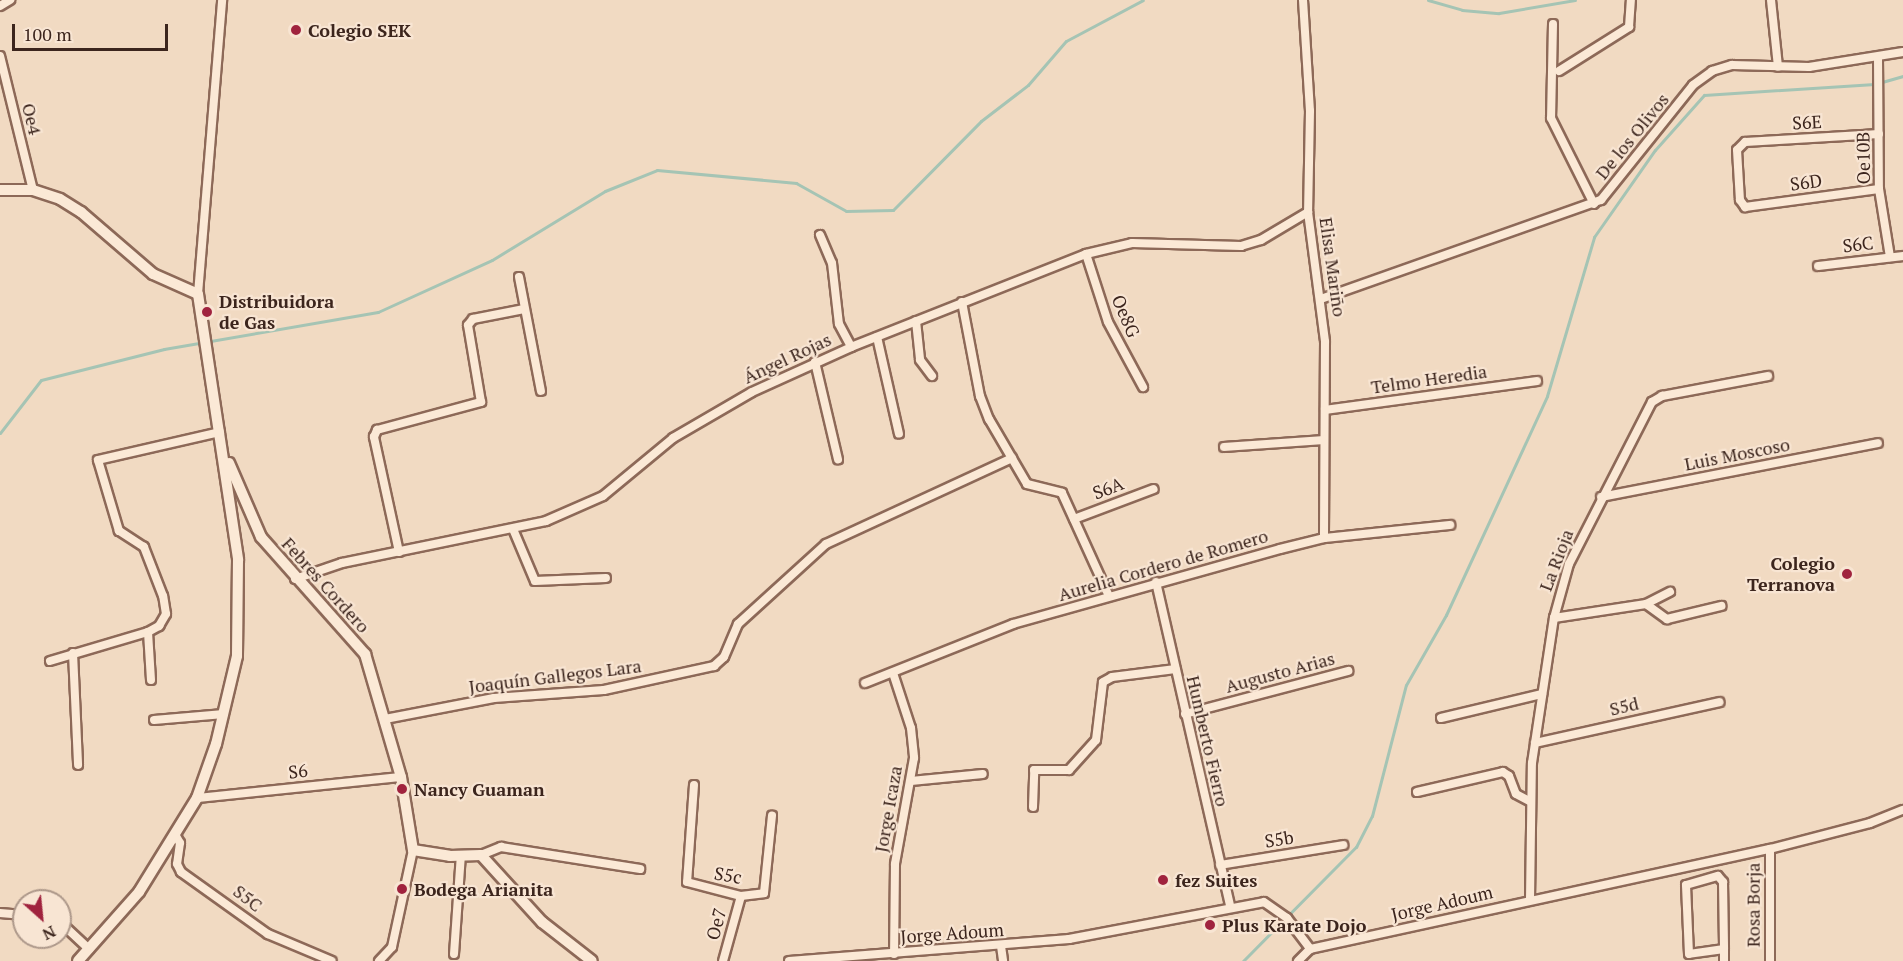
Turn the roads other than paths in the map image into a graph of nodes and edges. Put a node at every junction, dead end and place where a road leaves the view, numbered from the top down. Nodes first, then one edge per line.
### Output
1 (10, 0) edge
2 (222, 0) edge
3 (1303, 0) edge
4 (1631, 0) edge
5 (1771, 0) edge
6 (0, 6) edge
7 (1553, 24) dead end
8 (1903, 52) edge
9 (0, 56) edge
10 (1876, 59) junction
11 (1778, 68) junction
12 (1559, 70) dead end
13 (1877, 134) junction
14 (1877, 189) junction
15 (0, 190) edge
16 (33, 190) junction
17 (1740, 200) joint
18 (1594, 204) junction
19 (1308, 212) junction
20 (820, 235) dead end
21 (1086, 254) junction
22 (1903, 256) edge
23 (1887, 257) junction
24 (1818, 266) dead end
25 (519, 277) dead end
26 (198, 294) junction
27 (1321, 299) junction
28 (962, 302) junction
29 (524, 309) junction
30 (916, 321) junction
31 (877, 337) junction
32 (851, 347) junction
33 (815, 362) junction
34 (932, 375) dead end
35 (1768, 375) dead end
36 (1537, 381) dead end
37 (1143, 387) dead end
38 (541, 391) dead end
39 (1325, 410) junction
40 (220, 432) junction
41 (899, 434) dead end
42 (1324, 440) junction
43 (1878, 443) dead end
44 (1224, 447) dead end
45 (224, 452) junction
46 (1012, 458) junction
47 (838, 459) dead end
48 (1154, 489) dead end
49 (1602, 497) junction
50 (1074, 519) junction
51 (1450, 525) dead end
52 (513, 529) junction
53 (1324, 538) junction
54 (399, 552) junction
55 (606, 578) dead end
56 (295, 579) junction
57 (1156, 582) junction
58 (1670, 592) dead end
59 (1109, 596) junction
60 (1646, 604) junction
61 (1721, 606) dead end
62 (1554, 618) junction
63 (148, 632) junction
64 (73, 653) junction
65 (50, 661) dead end
66 (1175, 669) junction
67 (1348, 671) dead end
68 (893, 673) junction
69 (151, 680) dead end
70 (865, 683) dead end
71 (1542, 694) junction
72 (1720, 702) dead end
73 (224, 714) junction
74 (1185, 714) junction
75 (1441, 718) dead end
76 (385, 719) junction
77 (154, 720) dead end
78 (1535, 743) junction
79 (78, 765) dead end
80 (983, 774) dead end
81 (401, 777) junction
82 (911, 781) junction
83 (694, 785) dead end
84 (1417, 792) dead end
85 (197, 798) junction
86 (1529, 801) junction
87 (1033, 807) dead end
88 (1903, 810) edge
89 (772, 815) dead end
90 (176, 836) junction
91 (1343, 845) dead end
92 (1770, 849) junction
93 (413, 850) junction
94 (461, 855) junction
95 (481, 855) junction
96 (1698, 863) junction
97 (1220, 865) junction
98 (640, 869) dead end
99 (1698, 879) junction
100 (741, 896) junction
101 (1530, 900) junction
102 (1230, 906) junction
103 (72, 933) edge
104 (1001, 945) junction
105 (1308, 946) junction
106 (89, 949) junction
107 (1724, 949) junction
108 (454, 954) dead end
109 (894, 954) junction
110 (1689, 958) edge
111 (78, 961) edge
112 (332, 961) edge
113 (379, 961) edge
114 (592, 961) edge
115 (723, 961) edge
116 (789, 961) edge
117 (1003, 961) edge
118 (1298, 961) edge
119 (1724, 961) edge
120 (1770, 961) edge

1 - 6 street
2 - 26 street
3 - 19 street, Elisa Mariño
4 - 12 street
5 - 11 street
7 - 18 street
8 - 10 street, De los Olivos
9 - 16 street, Oe4
10 - 11 street, De los Olivos
10 - 13 street, Oe10B
11 - 18 street, De los Olivos
13 - 14 street, Oe10B
13 - 17 street, S6E
14 - 17 street, S6D
14 - 23 street, Oe10B
15 - 16 street
16 - 26 street
18 - 27 street, De los Olivos
19 - 21 street, Ángel Rojas
19 - 27 street, Elisa Mariño
20 - 32 street
21 - 28 street, Ángel Rojas
21 - 37 street, Oe8G
22 - 23 street, S6C
23 - 24 street, S6C
25 - 29 street
26 - 40 street
27 - 39 street, Elisa Mariño
28 - 30 street, Ángel Rojas
28 - 46 street
29 - 38 street
29 - 54 street
30 - 31 street, Ángel Rojas
30 - 34 street
31 - 32 street, Ángel Rojas
31 - 41 street
32 - 33 street, Ángel Rojas
33 - 47 street
33 - 52 street, Ángel Rojas
35 - 49 street, La Rioja
36 - 39 street, Telmo Heredia
39 - 42 street, Elisa Mariño
40 - 45 street
40 - 63 street
42 - 44 street
42 - 53 street, Elisa Mariño
43 - 49 street, Luis Moscoso
45 - 56 street, Febres Cordero
45 - 73 street
46 - 50 street
46 - 76 street, Joaquín Gallegos Lara
48 - 50 street, S6A
49 - 62 street, La Rioja
50 - 59 street
51 - 53 street, Aurelia Cordero de Romero
52 - 54 street, Ángel Rojas
52 - 55 street
53 - 57 street, Aurelia Cordero de Romero
54 - 56 street, Ángel Rojas
56 - 76 street, Febres Cordero
57 - 59 street, Aurelia Cordero de Romero
57 - 66 street, Humberto Fierro
58 - 60 street
59 - 68 street, Aurelia Cordero de Romero
60 - 61 street
60 - 62 street
62 - 71 street, La Rioja
63 - 64 street
63 - 69 street
64 - 65 street
64 - 79 street
66 - 74 street, Humberto Fierro
66 - 87 street
67 - 74 street, Augusto Arias
68 - 70 street, Aurelia Cordero de Romero
68 - 82 street, Jorge Icaza
71 - 75 street
71 - 78 street, La Rioja
72 - 78 street, S5d
73 - 77 street
73 - 85 street
74 - 97 street, Humberto Fierro
76 - 81 street, Febres Cordero
78 - 86 street, La Rioja
80 - 82 street
81 - 85 street, S6
81 - 93 street, Febres Cordero
82 - 109 street, Jorge Icaza
83 - 100 street, S5c
84 - 86 street
85 - 90 street
86 - 101 street, La Rioja
88 - 92 street, Jorge Adoum
89 - 100 street, S5c
90 - 106 street
90 - 112 street, S5C
91 - 97 street, S5b
92 - 96 street, Jorge Adoum
92 - 120 street, Rosa Borja
93 - 94 street
93 - 113 street
94 - 95 street
94 - 108 street
95 - 98 street
95 - 114 street
96 - 99 street
96 - 101 street, Jorge Adoum
97 - 102 street, Humberto Fierro
99 - 107 street
99 - 110 street
100 - 115 street, Oe7
101 - 105 street, Jorge Adoum
102 - 104 street, Jorge Adoum
102 - 105 street, Jorge Adoum
103 - 106 street
104 - 109 street, Jorge Adoum
104 - 117 street
105 - 118 street
106 - 111 street
107 - 110 street
107 - 119 street
109 - 116 street, Jorge Adoum

